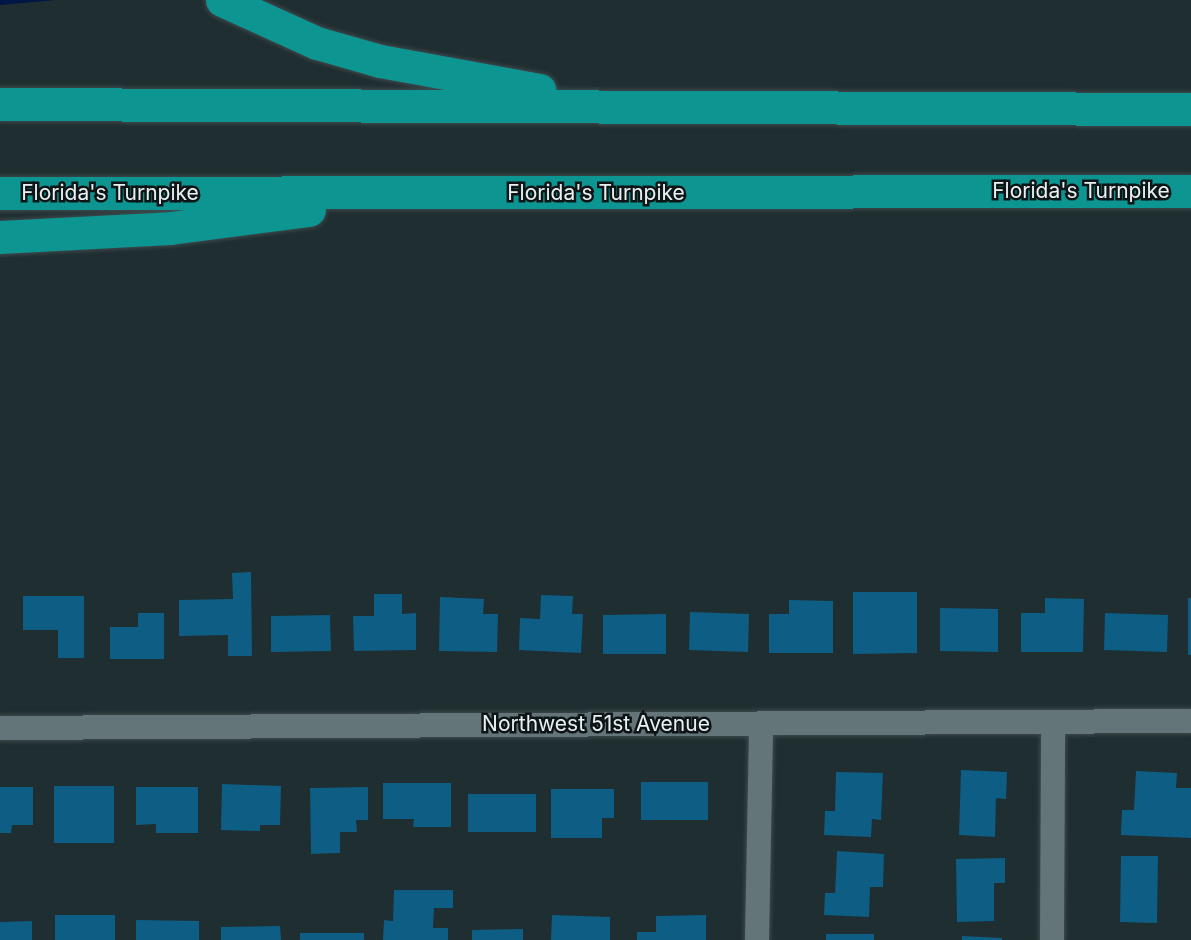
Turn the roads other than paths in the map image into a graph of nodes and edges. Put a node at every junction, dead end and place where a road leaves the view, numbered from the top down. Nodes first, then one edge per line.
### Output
1 (222, 0) edge
2 (0, 104) edge
3 (608, 104) junction
4 (1191, 109) edge
5 (1191, 191) edge
6 (449, 192) junction
7 (0, 193) edge
8 (0, 237) edge
9 (1191, 721) edge
10 (1053, 722) junction
11 (761, 724) junction
12 (0, 728) edge
13 (757, 940) edge
14 (1052, 940) edge

1 - 3 highway
2 - 3 highway
3 - 4 highway
5 - 6 highway, Florida's Turnpike
6 - 7 highway, Florida's Turnpike
6 - 8 highway
9 - 10 street, Northwest 51st Avenue
10 - 11 street, Northwest 51st Avenue
10 - 14 street
11 - 12 street, Northwest 51st Avenue
11 - 13 street

